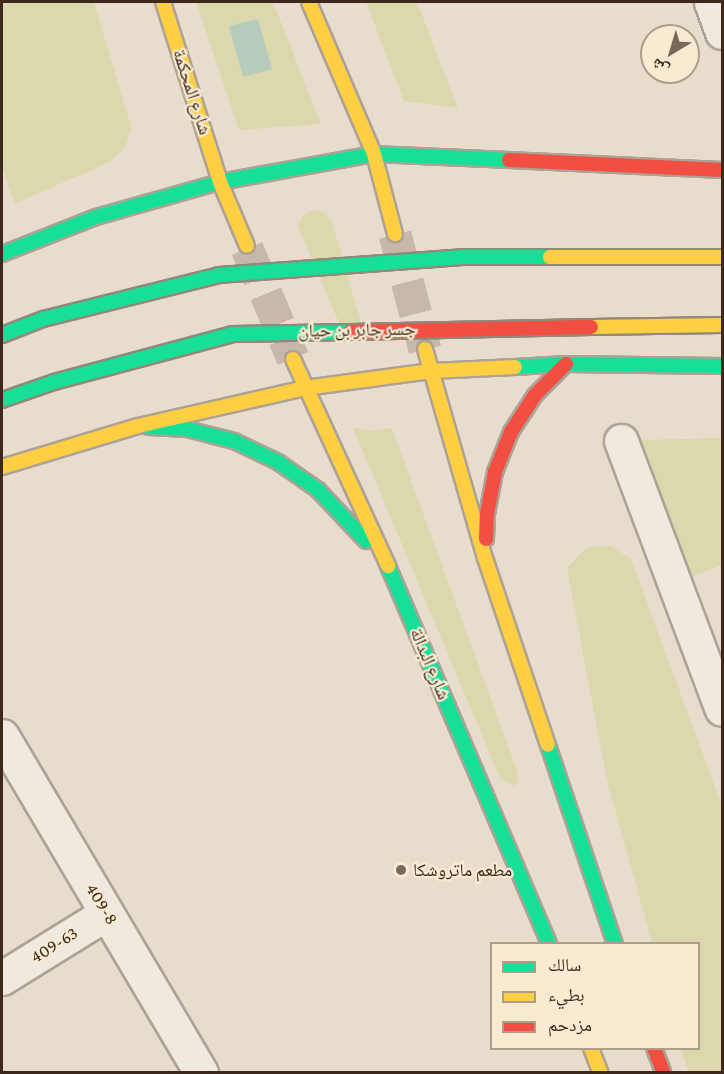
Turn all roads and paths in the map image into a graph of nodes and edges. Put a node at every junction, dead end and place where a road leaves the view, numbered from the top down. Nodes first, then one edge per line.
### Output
1 (163, 2) edge
2 (309, 2) edge
3 (711, 2) edge
4 (723, 32) edge
5 (374, 154) junction
6 (723, 170) edge
7 (220, 182) junction
8 (395, 234) tunnel mouth
9 (247, 246) tunnel mouth
10 (2, 254) edge
11 (723, 257) edge
12 (723, 325) edge
13 (2, 335) edge
14 (425, 349) tunnel mouth
15 (293, 359) tunnel mouth
16 (566, 364) junction
17 (723, 366) edge
18 (431, 371) junction
19 (305, 388) junction
20 (2, 400) edge
21 (138, 426) junction
22 (621, 441) dead end
23 (2, 467) edge
24 (485, 558) junction
25 (387, 563) junction
26 (723, 709) edge
27 (2, 736) edge
28 (107, 913) junction
29 (548, 942) edge
30 (614, 942) edge
31 (2, 978) edge
32 (592, 1050) edge
33 (655, 1050) edge
34 (201, 1072) edge
35 (600, 1072) edge
36 (663, 1072) edge

1 - 7 main road, شارع المحكمة
2 - 5 main road
3 - 4 street
5 - 6 main road
5 - 7 main road
5 - 8 main road
7 - 9 main road, شارع المحكمة
7 - 10 main road
11 - 13 main road, bridge
12 - 20 main road, جسر جابر بن حيان, bridge
14 - 18 main road
15 - 19 main road, شارع البدالة
16 - 17 main road
16 - 18 main road
16 - 24 main road
18 - 19 main road
18 - 24 main road
19 - 21 main road
19 - 25 main road, شارع البدالة
21 - 23 main road
21 - 25 main road
22 - 26 street
24 - 30 main road
25 - 29 main road, شارع البدالة
27 - 28 street, 409-8
28 - 31 street, 409-63
28 - 34 street, 409-8
32 - 35 main road
33 - 36 main road

